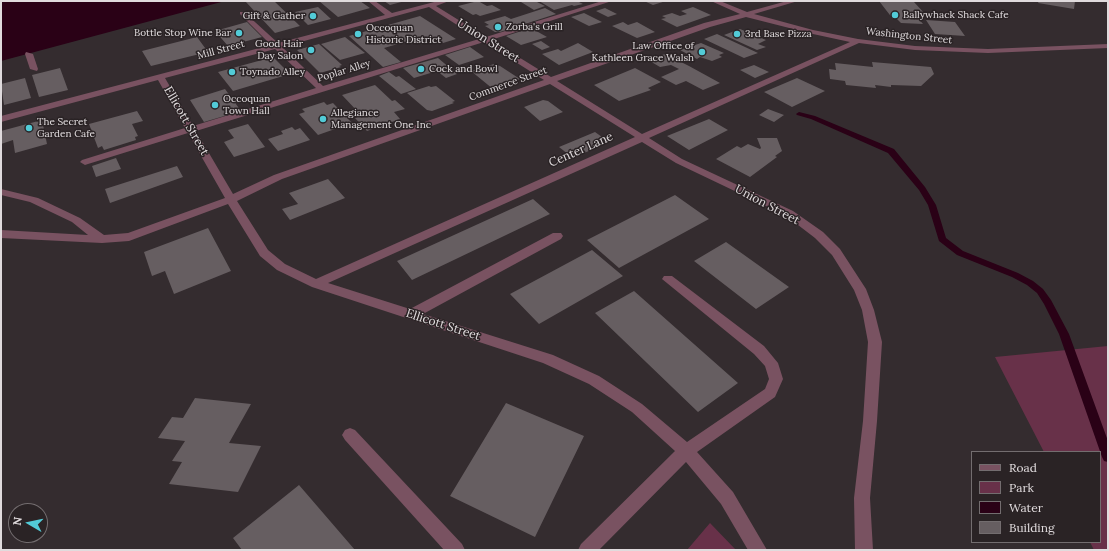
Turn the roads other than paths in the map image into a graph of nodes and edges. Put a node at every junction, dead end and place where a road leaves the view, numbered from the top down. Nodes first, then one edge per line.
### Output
1 (371, 1) edge
2 (446, 1) edge
3 (609, 1) edge
4 (714, 1) edge
5 (795, 1) edge
6 (430, 5) junction
7 (242, 13) dead end
8 (748, 15) junction
9 (391, 16) junction
10 (484, 39) junction
11 (858, 41) junction
12 (1108, 46) edge
13 (277, 47) junction
14 (30, 54) dead end
15 (34, 69) dead end
16 (160, 76) junction
17 (551, 80) junction
18 (321, 89) junction
19 (1, 119) edge
20 (191, 129) junction
21 (641, 138) junction
22 (85, 162) dead end
23 (1, 192) edge
24 (232, 199) junction
25 (1, 234) edge
26 (557, 236) dead end
27 (102, 239) junction
28 (668, 279) dead end
29 (316, 284) junction
30 (410, 315) junction
31 (350, 435) dead end
32 (686, 451) junction
33 (456, 550) edge
34 (587, 550) edge
35 (758, 550) edge
36 (864, 550) edge

1 - 9 street
2 - 6 street, Mill Street
3 - 10 street, Poplar Alley
4 - 8 street, Washington Street
5 - 8 street, Commerce Street
6 - 9 street, Mill Street
6 - 10 street, Union Street
7 - 13 street
8 - 11 street, Washington Street
8 - 17 street, Commerce Street
9 - 13 street, Mill Street
10 - 17 street, Union Street
10 - 18 street, Poplar Alley
11 - 12 street, Washington Street
11 - 21 street, Center Lane
13 - 16 street, Mill Street
13 - 18 street
14 - 15 street
16 - 19 street, Mill Street
16 - 20 street, Ellicott Street
17 - 21 street, Union Street
17 - 24 street, Commerce Street
18 - 20 street, Poplar Alley
20 - 22 street, Poplar Alley
20 - 24 street, Ellicott Street
21 - 29 street, Center Lane
21 - 36 street, Union Street
23 - 27 street
24 - 27 street, Commerce Street
24 - 29 street, Ellicott Street
25 - 27 street, Commerce Street
26 - 30 street
28 - 32 street
29 - 30 street, Ellicott Street
30 - 32 street, Ellicott Street
31 - 33 street
32 - 34 street
32 - 35 street, Ellicott Street

